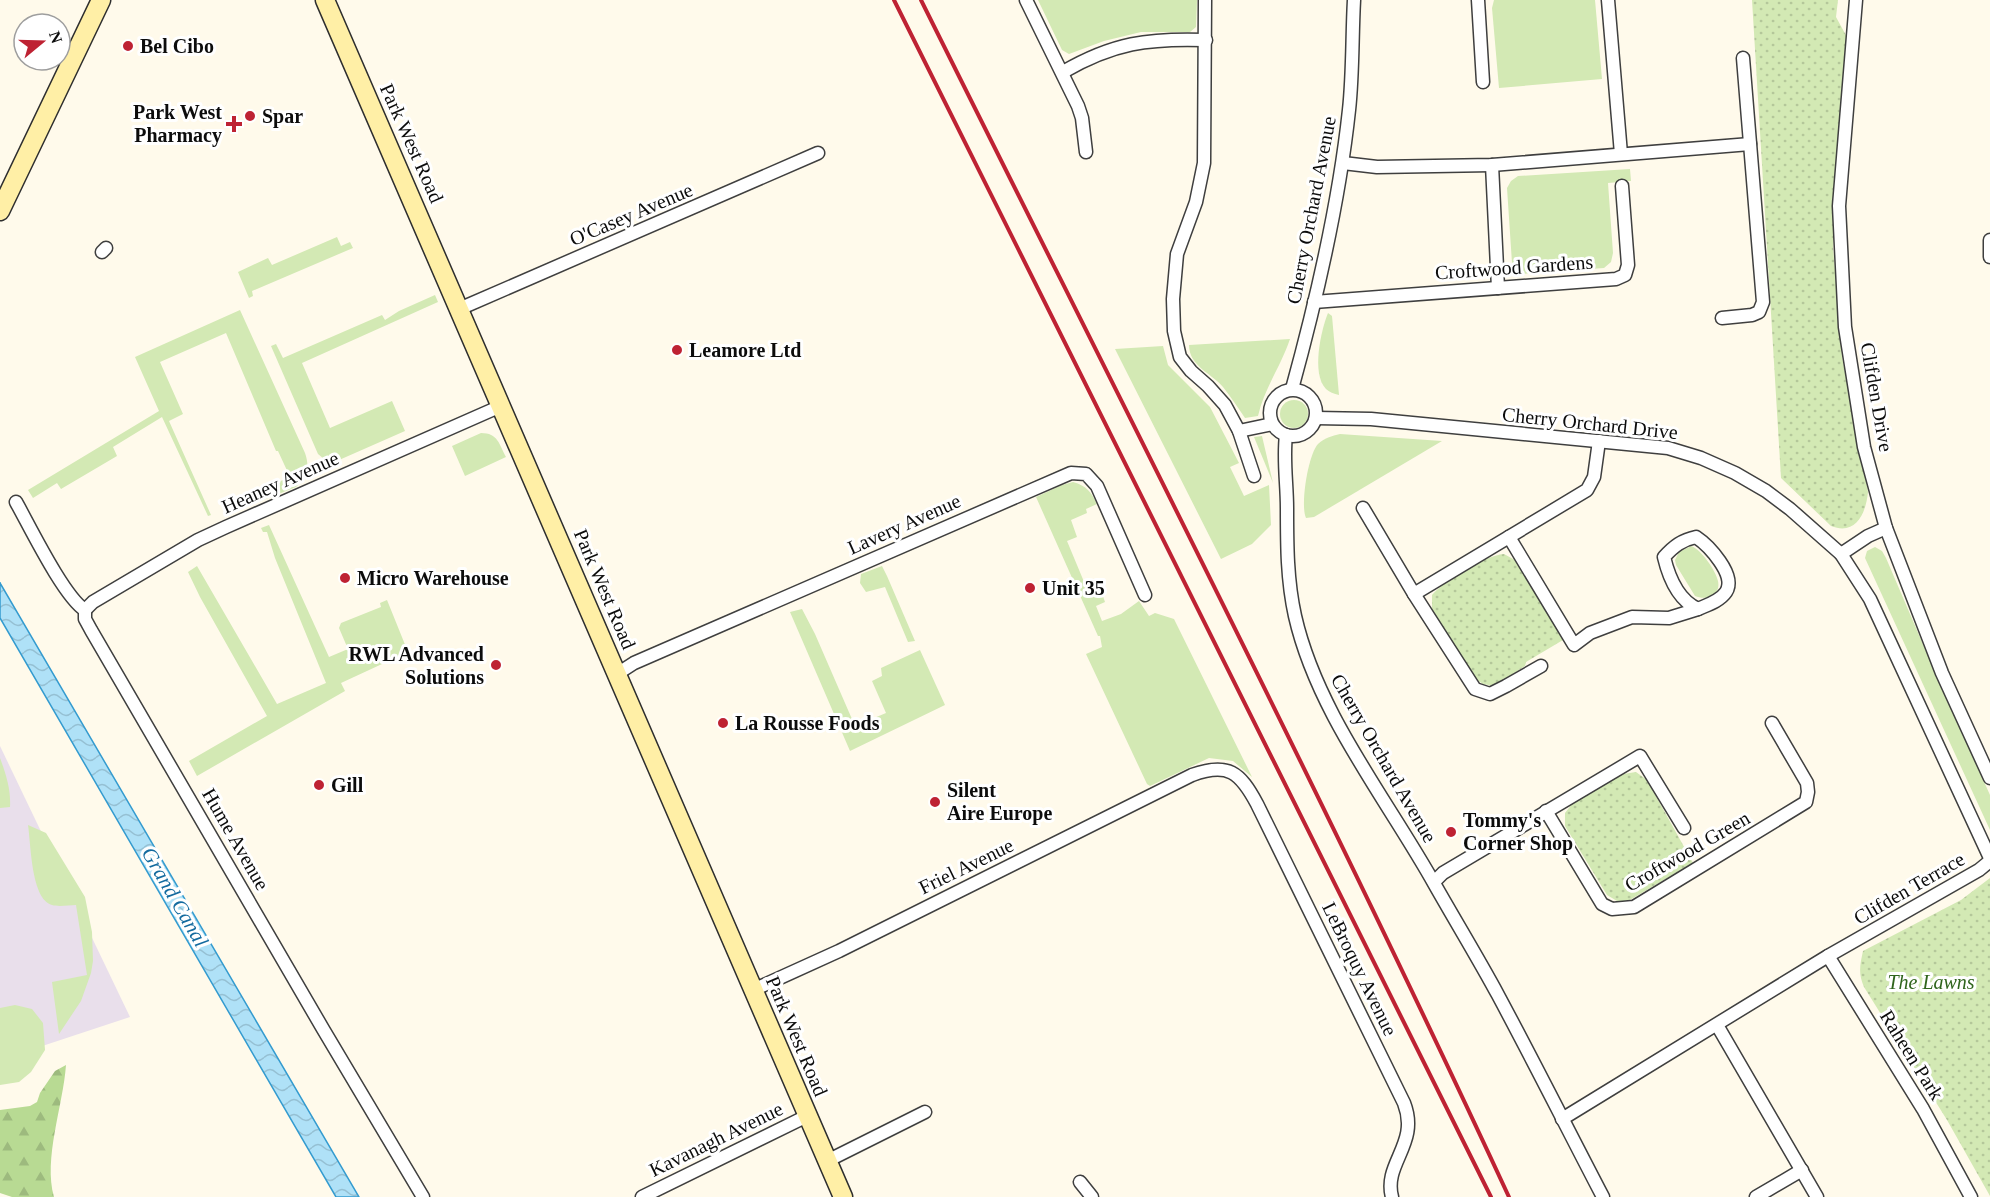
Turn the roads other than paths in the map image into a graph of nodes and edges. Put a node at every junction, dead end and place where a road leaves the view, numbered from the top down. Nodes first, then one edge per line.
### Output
1 (101, 0) edge
2 (325, 0) edge
3 (1026, 0) edge
4 (1205, 0) edge
5 (1353, 0) edge
6 (1478, 0) edge
7 (1608, 0) edge
8 (1856, 0) edge
9 (1206, 40) junction
10 (1743, 58) dead end
11 (1063, 72) junction
12 (1484, 82) dead end
13 (1750, 144) junction
14 (1086, 152) dead end
15 (818, 153) dead end
16 (1621, 154) junction
17 (1343, 163) junction
18 (1492, 165) junction
19 (1622, 186) dead end
20 (0, 211) edge
21 (1990, 240) edge
22 (1990, 256) edge
23 (1498, 288) junction
24 (1314, 302) junction
25 (459, 309) junction
26 (1722, 318) dead end
27 (1292, 389) junction
28 (501, 406) junction
29 (1316, 418) junction
30 (1272, 424) junction
31 (1239, 431) junction
32 (1286, 435) junction
33 (1599, 441) junction
34 (1254, 476) dead end
35 (16, 502) dead end
36 (1363, 508) dead end
37 (1886, 528) junction
38 (1509, 537) junction
39 (1841, 554) junction
40 (1414, 594) junction
41 (1145, 595) dead end
42 (1698, 609) junction
43 (85, 610) junction
44 (1541, 666) dead end
45 (617, 674) junction
46 (1772, 723) dead end
47 (1933, 735) joint
48 (1229, 771) joint
49 (1990, 778) edge
50 (1546, 811) junction
51 (1684, 828) dead end
52 (1990, 860) edge
53 (1434, 882) junction
54 (1828, 956) junction
55 (753, 990) junction
56 (1717, 1025) junction
57 (925, 1112) dead end
58 (807, 1116) junction
59 (1562, 1119) junction
60 (827, 1161) junction
61 (1802, 1170) junction
62 (1080, 1182) dead end
63 (423, 1197) edge
64 (642, 1197) edge
65 (843, 1197) edge
66 (1092, 1197) edge
67 (1392, 1197) edge
68 (1603, 1197) edge
69 (1756, 1197) edge
70 (1817, 1197) edge
71 (1971, 1197) edge

1 - 20 street
2 - 25 street, Park West Road
3 - 11 street
4 - 9 street
5 - 17 street, Cherry Orchard Avenue
6 - 12 street
7 - 16 street
8 - 37 street, Clifden Drive
9 - 11 street
9 - 31 street
10 - 13 street
11 - 14 street
13 - 16 street
13 - 26 street
15 - 25 street, O'Casey Avenue
16 - 18 street
17 - 18 street
17 - 24 street, Cherry Orchard Avenue
18 - 23 street
19 - 23 street, Croftwood Gardens
21 - 22 street
23 - 24 street, Croftwood Gardens
24 - 27 street, Cherry Orchard Avenue
25 - 28 street, Park West Road
27 - 29 street
27 - 30 street
28 - 43 street, Heaney Avenue
28 - 45 street, Park West Road
29 - 32 street
29 - 33 street, Cherry Orchard Drive
30 - 31 street
30 - 32 street
31 - 34 street
32 - 53 street, Cherry Orchard Avenue
33 - 38 street
33 - 39 street, Cherry Orchard Drive
35 - 43 street, Hume Avenue
36 - 40 street
37 - 39 street
37 - 49 street, Clifden Drive
38 - 40 street
38 - 42 street
39 - 47 street, Cherry Orchard Drive
40 - 44 street
41 - 45 street, Lavery Avenue
42 - 42 street
43 - 63 street, Hume Avenue
45 - 55 street, Park West Road
46 - 50 street, Croftwood Green
47 - 52 street, Clifden Terrace
48 - 55 street, Friel Avenue
48 - 67 street, LeBroquy Avenue
50 - 51 street, Croftwood Green
50 - 53 street, Croftwood Green
52 - 54 street, Clifden Terrace
53 - 59 street, Cherry Orchard Avenue
54 - 56 street
54 - 71 street, Raheen Park
55 - 58 street, Park West Road
56 - 59 street
56 - 61 street
57 - 60 street
58 - 60 street, Park West Road
58 - 64 street, Kavanagh Avenue
59 - 68 street, Cherry Orchard Avenue
60 - 65 street, Park West Road
61 - 69 street
61 - 70 street
62 - 66 street

